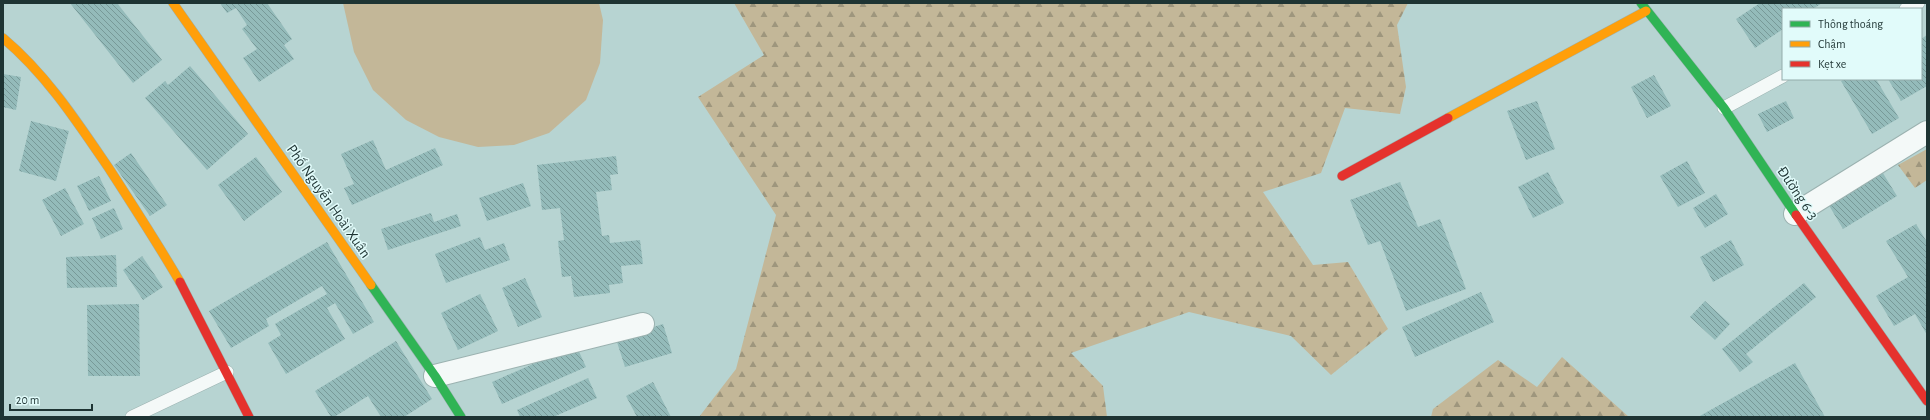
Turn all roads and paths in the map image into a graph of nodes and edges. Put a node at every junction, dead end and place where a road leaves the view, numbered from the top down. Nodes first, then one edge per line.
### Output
1 (173, 3) edge
2 (1641, 3) edge
3 (1918, 3) edge
4 (1908, 8) edge
5 (1646, 11) junction
6 (3, 38) edge
7 (1782, 77) edge
8 (1724, 108) junction
9 (1927, 132) edge
10 (1342, 176) dead end
11 (1795, 214) junction
12 (643, 324) dead end
13 (227, 372) junction
14 (435, 376) junction
15 (1927, 401) edge
16 (132, 417) edge
17 (249, 417) edge
18 (461, 417) edge

1 - 14 street, Phố Nguyễn Hoài Xuân
2 - 5 street, Đường 6-3
3 - 4 lane
5 - 8 street, Đường 6-3
5 - 10 street
6 - 13 street
7 - 8 lane
8 - 11 street, Đường 6-3
9 - 11 street
11 - 15 street, Đường 6-3
12 - 14 street
13 - 16 lane
13 - 17 street
14 - 18 street, Phố Nguyễn Hoài Xuân

